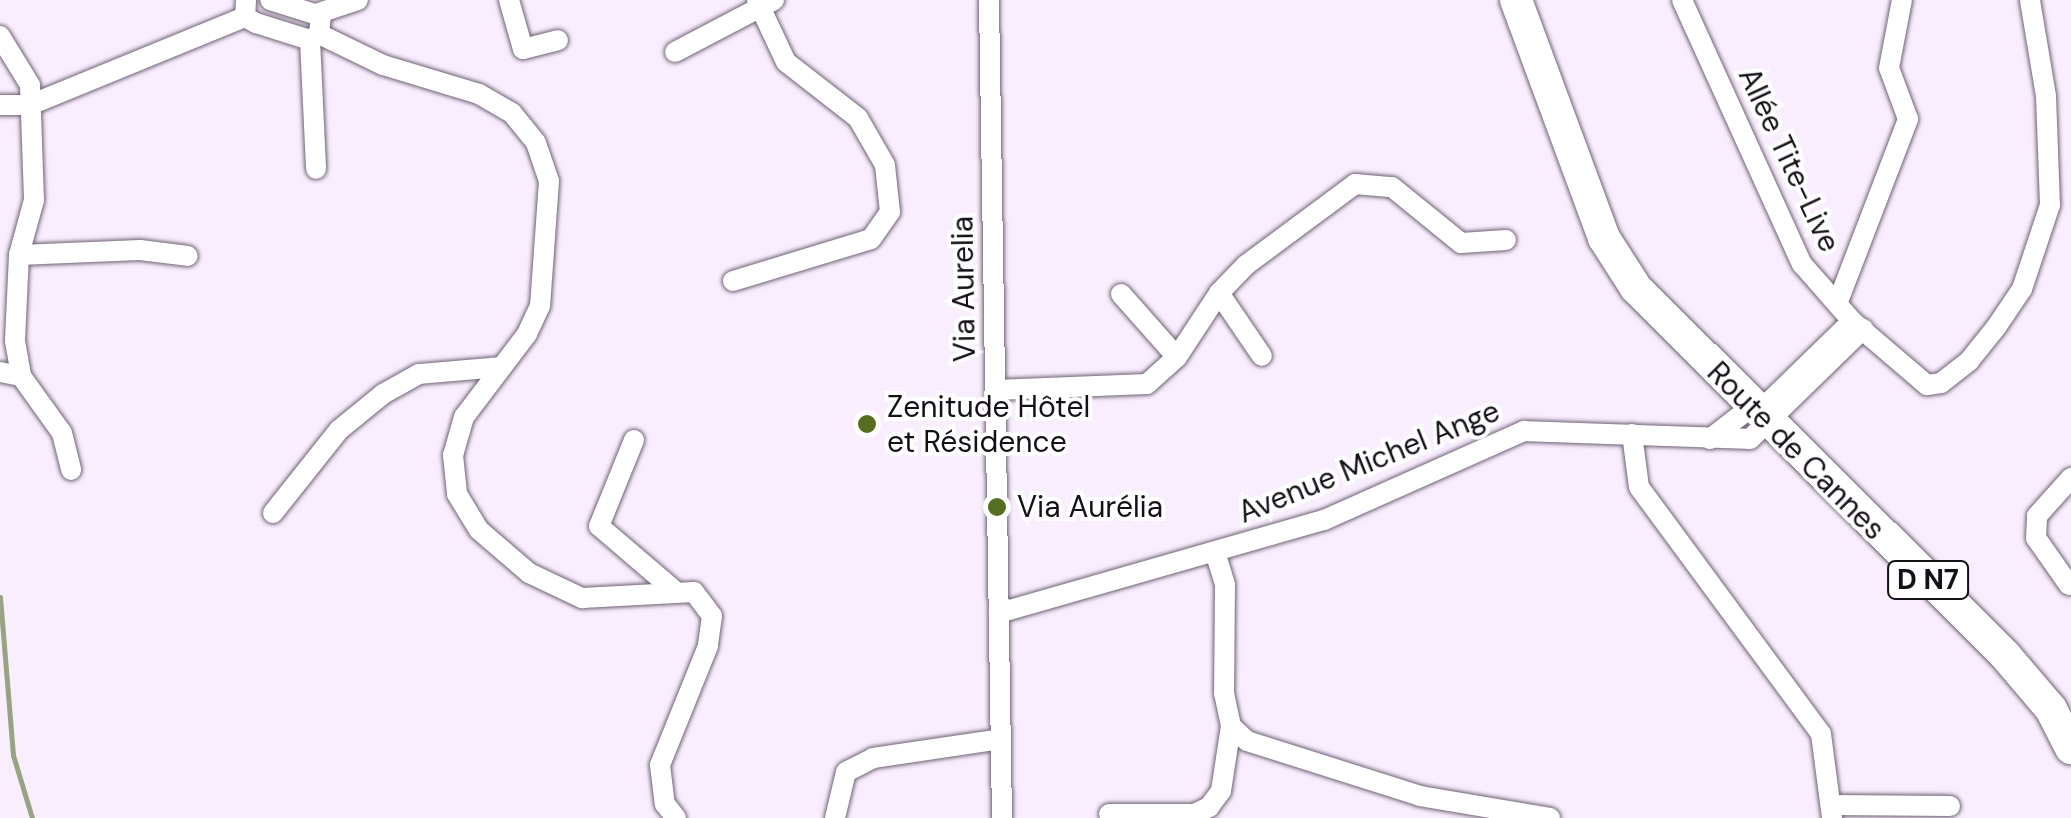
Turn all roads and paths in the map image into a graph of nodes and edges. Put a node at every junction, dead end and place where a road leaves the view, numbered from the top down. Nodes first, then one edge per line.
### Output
1 (270, 0) edge
2 (358, 0) edge
3 (508, 0) edge
4 (989, 0) edge
5 (1516, 0) edge
6 (1682, 0) edge
7 (1902, 0) edge
8 (2030, 0) edge
9 (764, 2) edge
10 (246, 8) edge
11 (315, 29) junction
12 (0, 36) edge
13 (558, 40) dead end
14 (675, 52) dead end
15 (0, 105) edge
16 (30, 105) junction
17 (316, 169) dead end
18 (1584, 182) junction
19 (1506, 240) dead end
20 (19, 255) junction
21 (188, 256) dead end
22 (733, 281) dead end
23 (1219, 293) junction
24 (1121, 294) dead end
25 (1839, 299) junction
26 (1858, 325) junction
27 (1262, 356) dead end
28 (1177, 357) junction
29 (501, 367) junction
30 (11, 374) edge
31 (995, 390) junction
32 (1767, 413) junction
33 (1632, 434) junction
34 (634, 440) dead end
35 (71, 470) dead end
36 (2071, 478) edge
37 (273, 513) dead end
38 (1216, 556) junction
39 (2069, 585) edge
40 (674, 590) junction
41 (1000, 613) junction
42 (2071, 715) edge
43 (1231, 726) junction
44 (1001, 739) junction
45 (2071, 748) edge
46 (1950, 806) dead end
47 (1832, 811) edge
48 (1109, 814) dead end
49 (676, 818) edge
50 (835, 818) edge
51 (1002, 818) edge
52 (1550, 818) edge

1 - 11 street
2 - 11 street
3 - 13 street
4 - 31 street, Via Aurelia
5 - 18 main road, Route de Cannes / D N7
6 - 25 street, Allée Tite-Live
7 - 25 street
8 - 26 street, Allée Tite-Live
9 - 14 street
9 - 22 street
10 - 11 street
10 - 16 street
11 - 17 street
11 - 29 street
12 - 16 street
15 - 16 street
16 - 20 street
18 - 32 main road, Route de Cannes / D N7
18 - 32 main road, Route de Cannes / D N7
19 - 23 street
20 - 21 street
20 - 30 street
23 - 27 street
23 - 28 street
24 - 28 street
25 - 26 street, Allée Tite-Live
26 - 32 street, Avenue Michel Ange
28 - 31 street
29 - 37 street
29 - 40 street
30 - 35 street
31 - 41 street, Via Aurelia
32 - 33 street, Avenue Michel Ange
32 - 42 main road, Route de Cannes / D N7
32 - 45 main road, Route de Cannes / D N7
33 - 38 street, Avenue Michel Ange
33 - 47 street
34 - 40 street
36 - 39 street
38 - 41 street, Avenue Michel Ange
38 - 43 street
40 - 49 street
41 - 44 street, Via Aurelia
43 - 48 street
43 - 52 street
44 - 50 street
44 - 51 street, Via Aurelia
46 - 47 street

